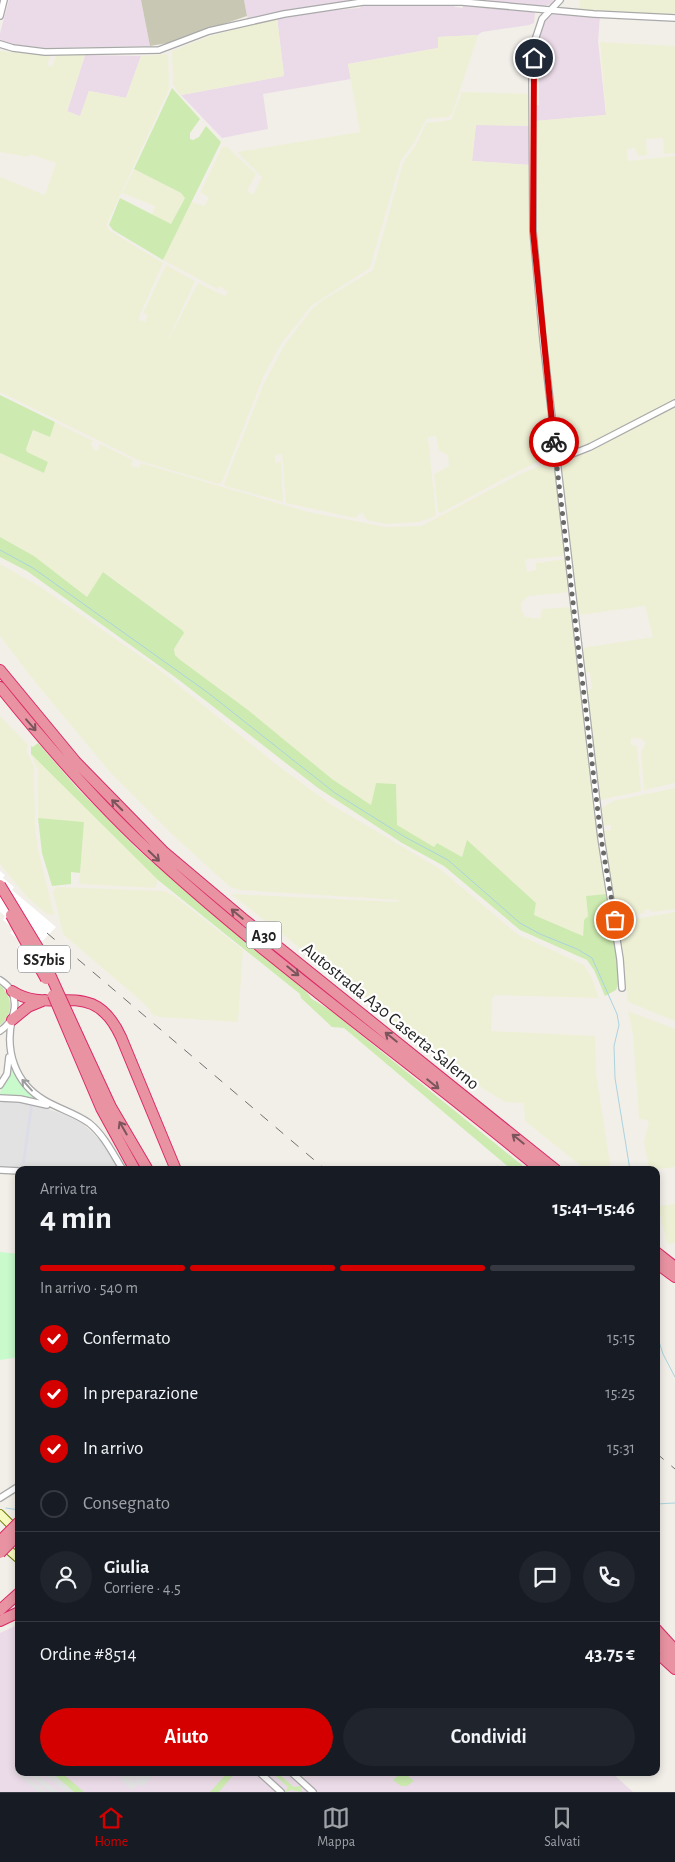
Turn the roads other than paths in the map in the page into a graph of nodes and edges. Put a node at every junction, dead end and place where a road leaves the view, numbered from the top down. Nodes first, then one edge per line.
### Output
1 (4, 0) edge
2 (560, 0) edge
3 (553, 9) junction
4 (0, 16) edge
5 (675, 18) edge
6 (0, 44) edge
7 (675, 403) edge
8 (556, 460) junction
9 (0, 670) edge
10 (0, 687) edge
11 (0, 885) edge
12 (0, 898) edge
13 (0, 980) edge
14 (622, 988) dead end
15 (12, 991) junction
16 (47, 1000) junction
17 (12, 1020) junction
18 (0, 1031) edge
19 (76, 1039) junction
20 (10, 1051) junction
21 (0, 1085) edge
22 (0, 1098) edge
23 (59, 1107) junction
24 (164, 1144) junction
25 (121, 1166) edge
26 (133, 1166) edge
27 (146, 1166) edge
28 (174, 1166) edge
29 (180, 1166) edge
30 (536, 1166) edge
31 (551, 1166) edge
32 (0, 1170) edge
33 (15, 1171) edge
34 (660, 1256) edge
35 (660, 1265) edge
36 (674, 1271) edge
37 (15, 1488) edge
38 (9, 1491) junction
39 (0, 1492) edge
40 (0, 1498) edge
41 (0, 1514) edge
42 (15, 1526) edge
43 (15, 1529) edge
44 (15, 1537) edge
45 (0, 1542) edge
46 (0, 1553) edge
47 (15, 1555) edge
48 (15, 1597) edge
49 (0, 1610) edge
50 (15, 1614) edge
51 (0, 1621) edge
52 (660, 1633) edge
53 (660, 1647) edge
54 (675, 1650) edge
55 (660, 1656) edge
56 (675, 1660) edge
57 (675, 1669) edge
58 (263, 1776) edge
59 (295, 1776) edge
60 (281, 1792) edge
61 (313, 1792) edge

1 - 4 street
2 - 3 street
3 - 5 street
3 - 6 street
3 - 8 street
7 - 8 street
8 - 14 street
31 -> 9 highway, Autostrada A30 Caserta-Salerno / A30
10 -> 30 highway, Autostrada A30 Caserta-Salerno / A30
11 - 19 highway, SS7bis, bridge
12 - 19 highway, SS7bis, bridge
13 - 15 street
15 - 16 highway
15 - 17 street
16 - 17 highway
16 - 24 highway
17 - 18 street
17 - 20 street
19 - 26 highway, SS7bis
27 -> 19 highway, SS7bis
20 - 21 street
23 -> 20 street
22 - 23 street
23 - 25 street
24 - 28 highway
24 - 29 highway
32 - 33 street
34 - 36 highway
35 - 36 highway
37 - 38 street
38 - 39 street
38 - 40 street
41 - 43 street
42 - 45 highway, bridge
44 - 46 highway, bridge
45 - 47 street
48 - 49 highway
50 - 51 highway
52 - 54 highway
53 - 56 highway
55 - 57 highway
58 - 60 street
59 - 61 street

